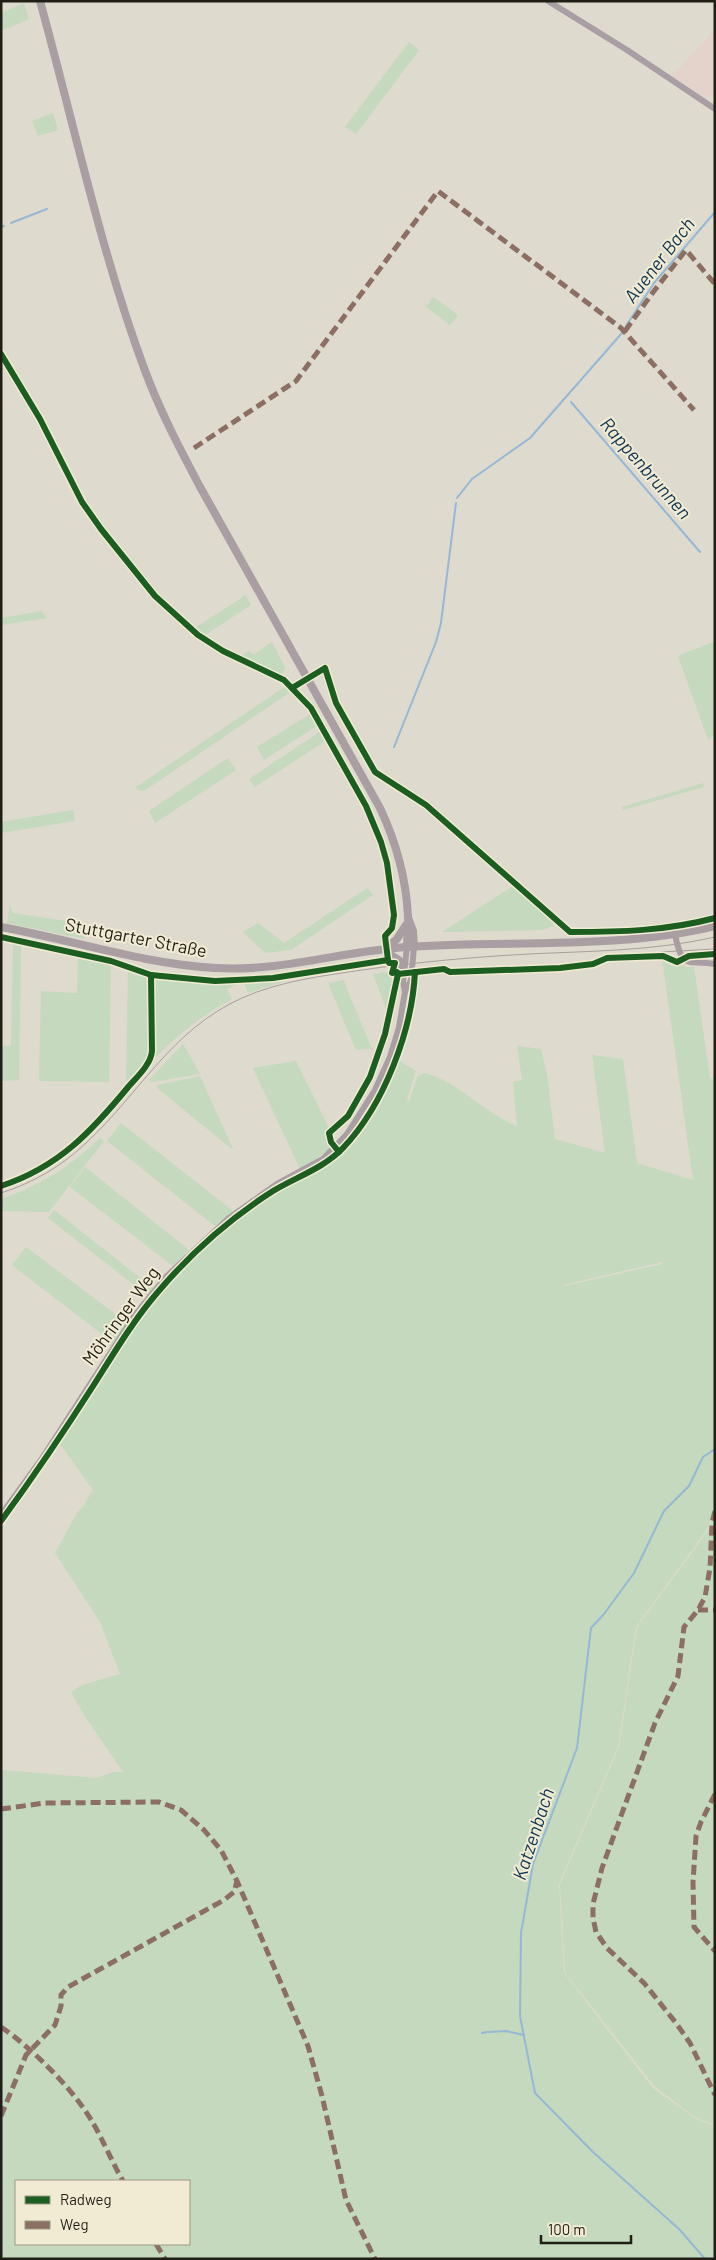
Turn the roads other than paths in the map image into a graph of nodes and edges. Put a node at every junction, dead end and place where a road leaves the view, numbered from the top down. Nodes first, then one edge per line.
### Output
1 (40, 1) edge
2 (548, 1) edge
3 (715, 110) edge
4 (408, 918) junction
5 (1, 926) edge
6 (715, 926) edge
7 (676, 935) junction
8 (411, 947) junction
9 (382, 950) junction
10 (715, 964) edge
11 (404, 974) junction
12 (406, 992) junction
13 (1, 1515) edge

1 - 4 main road
2 - 3 street
4 - 8 main road
4 - 9 main road
5 - 9 main road, Stuttgarter Straße
6 - 7 main road, Stuttgarter Straße
7 - 8 main road, Stuttgarter Straße
7 - 10 street
8 - 9 main road, Stuttgarter Straße
8 - 11 street, Möhringer Weg
8 - 12 street, Möhringer Weg
9 - 11 main road
11 - 12 street, Möhringer Weg
12 - 13 street, Möhringer Weg

